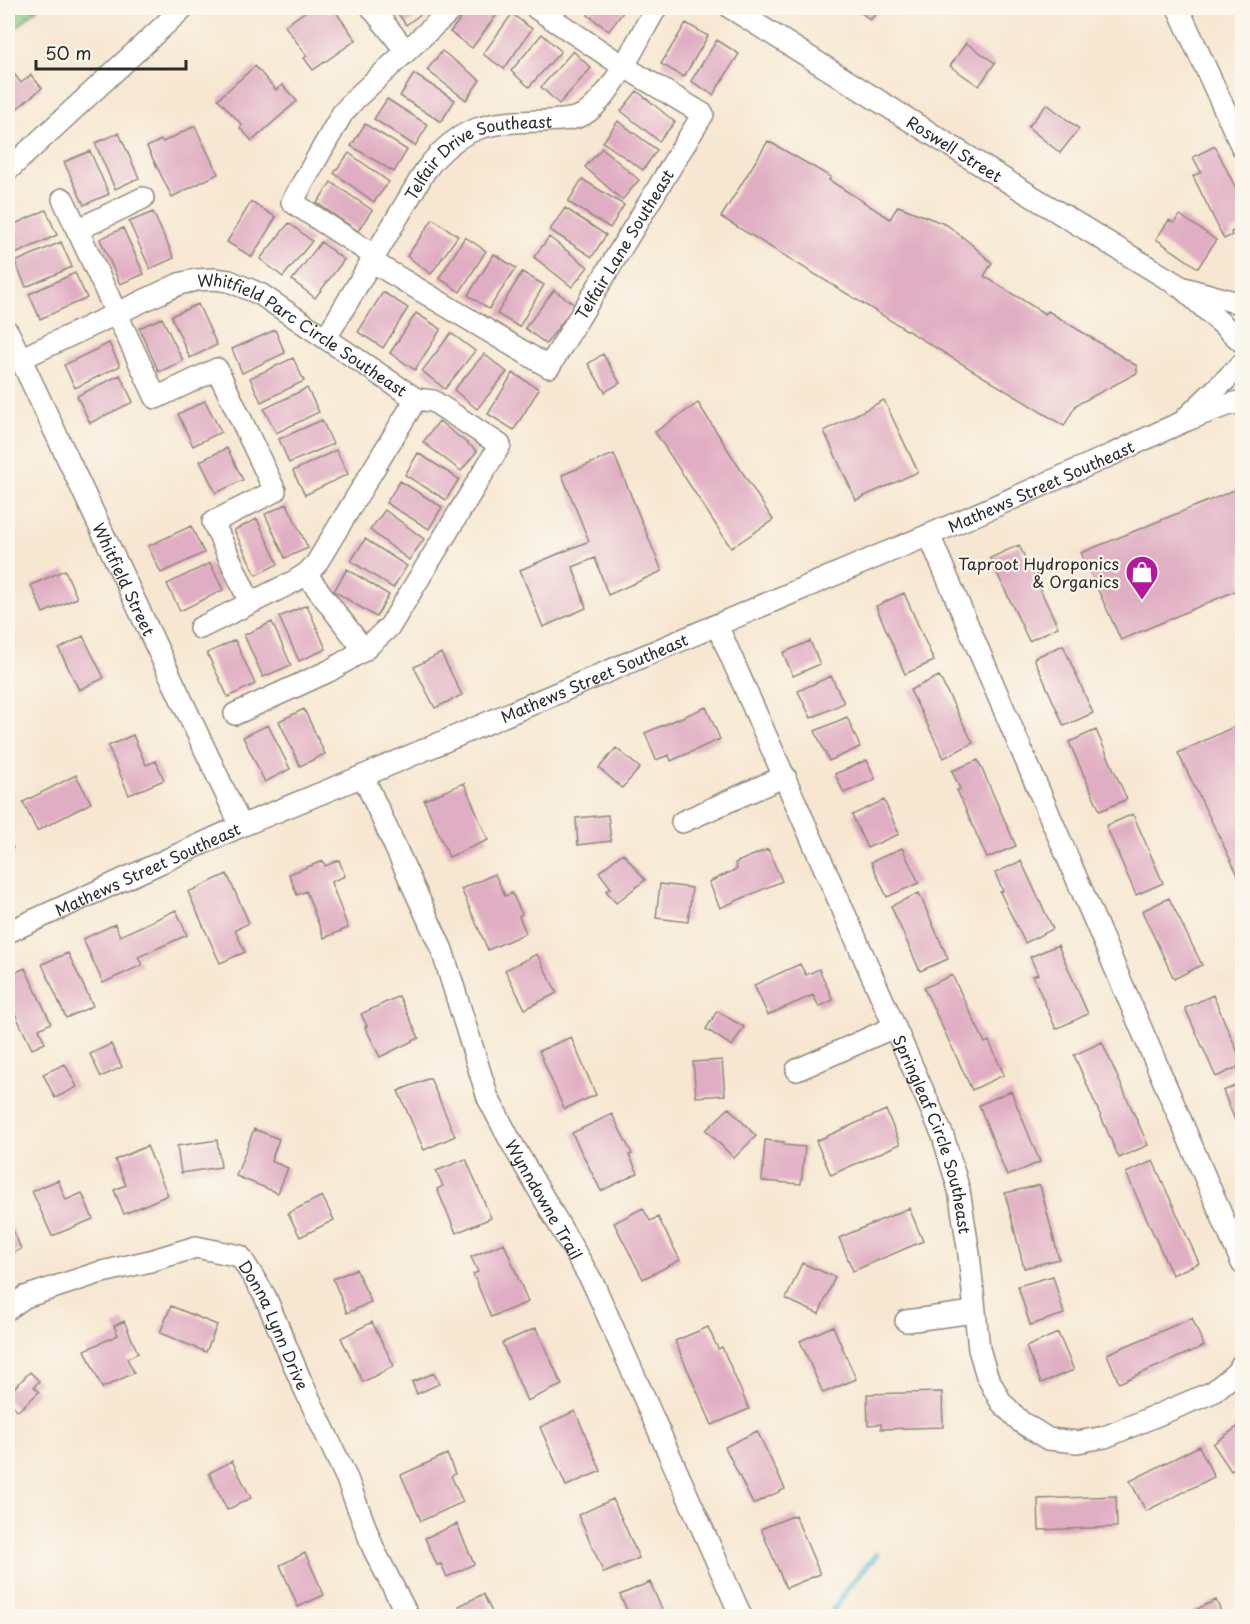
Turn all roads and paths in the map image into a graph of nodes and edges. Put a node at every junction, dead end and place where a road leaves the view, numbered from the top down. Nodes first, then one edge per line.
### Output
1 (183, 8) edge
2 (372, 8) edge
3 (453, 8) edge
4 (536, 8) edge
5 (656, 8) edge
6 (731, 8) edge
7 (1178, 8) edge
8 (406, 51) junction
9 (623, 66) junction
10 (1242, 147) edge
11 (8, 170) edge
12 (143, 198) dead end
13 (63, 199) dead end
14 (77, 230) junction
15 (373, 259) junction
16 (1180, 287) junction
17 (1242, 304) edge
18 (116, 314) junction
19 (8, 332) edge
20 (326, 338) junction
21 (1242, 342) edge
22 (15, 357) edge
23 (1242, 364) edge
24 (416, 399) junction
25 (1242, 401) edge
26 (1180, 424) junction
27 (929, 535) junction
28 (306, 574) junction
29 (250, 603) junction
30 (717, 625) junction
31 (200, 628) dead end
32 (364, 650) junction
33 (236, 714) dead end
34 (363, 776) junction
35 (785, 776) junction
36 (682, 822) dead end
37 (241, 826) junction
38 (8, 932) edge
39 (894, 1027) junction
40 (797, 1070) dead end
41 (1242, 1263) edge
42 (8, 1309) edge
43 (975, 1312) junction
44 (906, 1321) dead end
45 (1242, 1364) edge
46 (408, 1617) edge
47 (741, 1617) edge

1 - 11 street
2 - 8 street
3 - 8 street, Telfair Lane Southeast
4 - 9 street, Telfair Lane Southeast
5 - 9 street, Telfair Drive Southeast
6 - 16 street, Roswell Street
7 - 10 street
8 - 15 street, Telfair Lane Southeast
9 - 15 street, Telfair Drive Southeast
9 - 15 street, Telfair Lane Southeast
12 - 14 street
13 - 14 street
14 - 18 street
15 - 20 street, Telfair Drive Southeast
16 - 17 street, Roswell Street
16 - 21 street, Roswell Street
18 - 20 street, Whitfield Parc Circle Southeast
18 - 22 street, Whitfield Parc Circle Southeast
18 - 29 street
19 - 22 street, Whitfield Street
20 - 24 street, Whitfield Parc Circle Southeast
22 - 37 street, Whitfield Street
23 - 26 street, Mathews Street Southeast
24 - 28 street, Whitfield Parc Circle Southeast
24 - 32 street
25 - 26 street, Mathews Street Southeast
26 - 27 street, Mathews Street Southeast
27 - 30 street, Mathews Street Southeast
27 - 41 street
28 - 29 street, Whitfield Parc Circle Southeast
28 - 32 street
29 - 31 street, Whitfield Parc Circle Southeast
30 - 34 street, Mathews Street Southeast
30 - 35 street, Springleaf Circle Southeast
32 - 33 street
34 - 37 street, Mathews Street Southeast
34 - 47 street, Wynndowne Trail
35 - 36 street
35 - 39 street, Springleaf Circle Southeast
37 - 38 street, Mathews Street Southeast
39 - 40 street
39 - 43 street, Springleaf Circle Southeast
42 - 46 street, Donna Lynn Drive
43 - 44 street
43 - 45 street, Springleaf Circle Southeast

